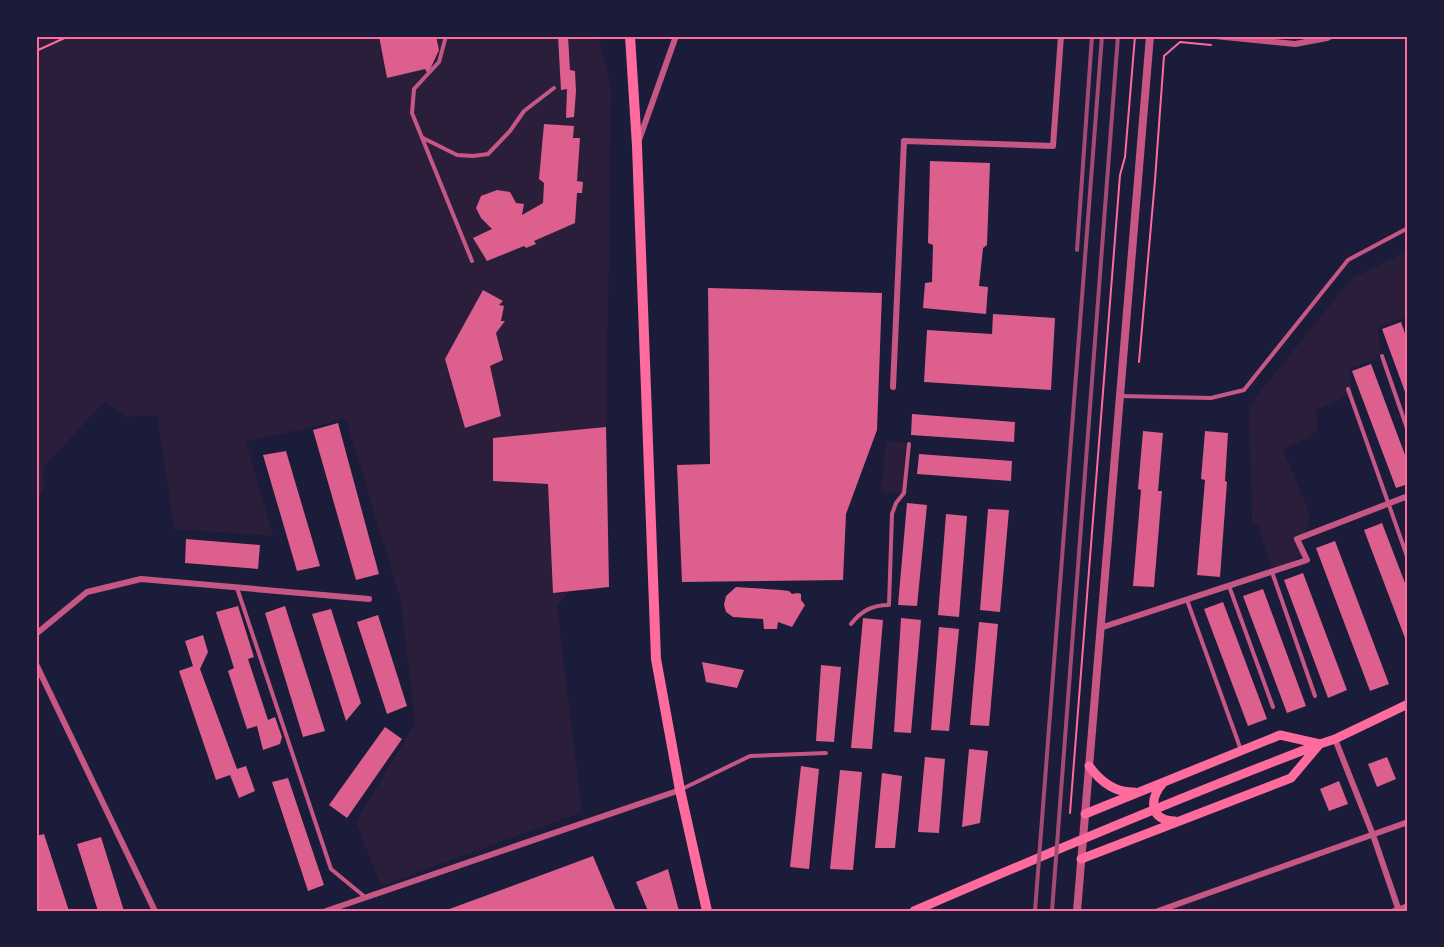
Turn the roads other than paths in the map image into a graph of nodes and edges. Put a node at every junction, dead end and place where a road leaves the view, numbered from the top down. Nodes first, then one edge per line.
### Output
1 (446, 36) edge
2 (630, 36) edge
3 (676, 36) edge
4 (1061, 36) edge
5 (1150, 36) edge
6 (1215, 36) edge
7 (1331, 36) edge
8 (554, 88) dead end
9 (423, 137) junction
10 (637, 146) junction
11 (1408, 228) edge
12 (472, 261) dead end
13 (1382, 356) dead end
14 (893, 387) dead end
15 (1348, 389) dead end
16 (1120, 396) junction
17 (1408, 431) edge
18 (909, 444) dead end
19 (1408, 496) edge
20 (1388, 504) junction
21 (1408, 559) edge
22 (1271, 571) junction
23 (1228, 585) junction
24 (237, 587) junction
25 (369, 599) dead end
26 (1187, 599) junction
27 (851, 624) dead end
28 (1100, 628) junction
29 (36, 634) edge
30 (36, 664) edge
31 (1315, 696) dead end
32 (1408, 704) edge
33 (1273, 707) dead end
34 (1335, 740) junction
35 (1320, 744) junction
36 (1241, 750) junction
37 (826, 753) dead end
38 (1089, 766) junction
39 (1165, 781) junction
40 (680, 790) junction
41 (1139, 792) junction
42 (1085, 814) junction
43 (1179, 821) junction
44 (1408, 822) edge
45 (1373, 835) junction
46 (1081, 859) junction
47 (365, 898) junction
48 (1408, 906) edge
49 (1397, 910) edge
50 (155, 911) edge
51 (326, 911) edge
52 (707, 911) edge
53 (914, 911) edge
54 (1077, 911) edge
55 (1158, 911) edge

1 - 9 lane
2 - 10 main road
3 - 10 street
4 - 14 street
5 - 16 street
6 - 7 street
8 - 9 lane
9 - 12 lane
10 - 40 main road
11 - 16 lane
13 - 17 lane
15 - 20 lane
16 - 28 street
18 - 27 lane
19 - 20 street
20 - 21 lane
20 - 22 street
22 - 23 street
22 - 31 lane
23 - 26 street
23 - 33 lane
24 - 25 street
24 - 29 street
24 - 47 lane
26 - 28 street
26 - 36 lane
28 - 38 street
30 - 50 street
32 - 34 main road
34 - 35 main road
34 - 45 street
35 - 36 main road
35 - 43 main road
35 - 53 main road
36 - 39 main road
37 - 40 lane
38 - 41 main road
38 - 42 street
39 - 41 main road
39 - 43 main road
40 - 47 street
40 - 52 main road
41 - 42 main road
42 - 46 street
43 - 46 main road
44 - 45 street
45 - 49 street
45 - 55 street
46 - 54 street
47 - 51 street
48 - 49 street

